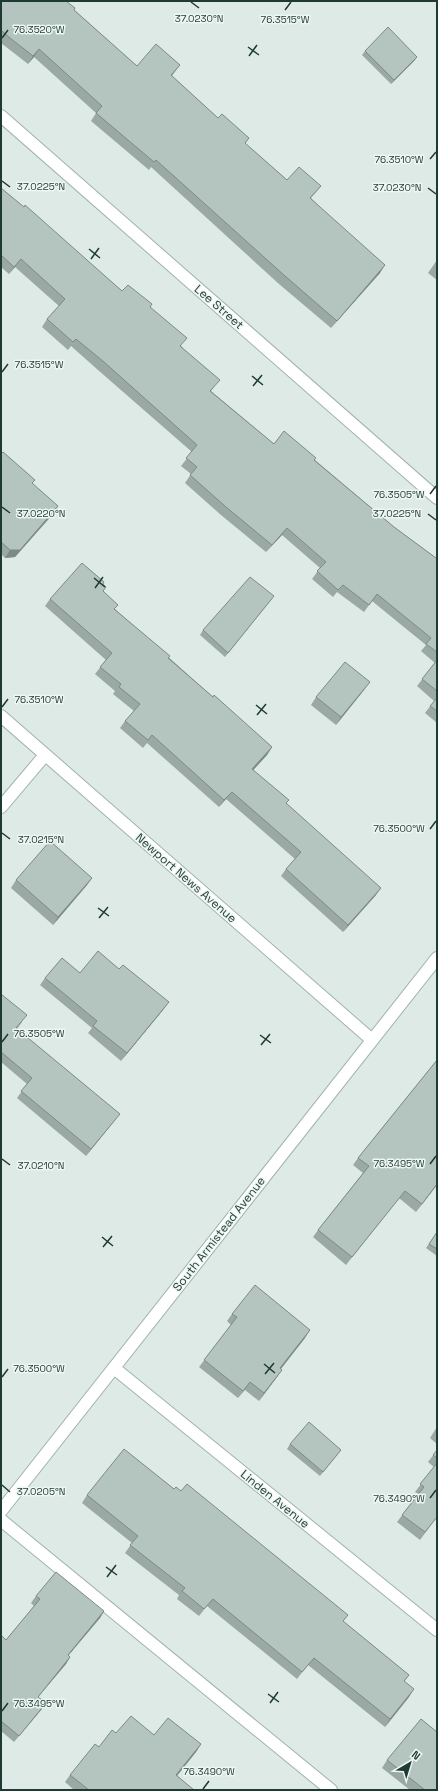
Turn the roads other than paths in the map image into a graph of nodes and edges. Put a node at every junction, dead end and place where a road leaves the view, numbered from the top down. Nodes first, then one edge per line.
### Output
1 (1, 116) edge
2 (437, 498) edge
3 (1, 716) edge
4 (45, 755) junction
5 (1, 807) edge
6 (437, 958) edge
7 (372, 1040) junction
8 (114, 1368) junction
9 (1, 1511) edge
10 (1, 1520) edge
11 (437, 1630) edge
12 (331, 1790) edge

1 - 2 street, Lee Street
3 - 4 street, Newport News Avenue
4 - 5 street
4 - 7 street, Newport News Avenue
6 - 7 street, South Armistead Avenue
7 - 8 street, South Armistead Avenue
8 - 9 street, South Armistead Avenue
8 - 11 street, Linden Avenue
10 - 12 street

